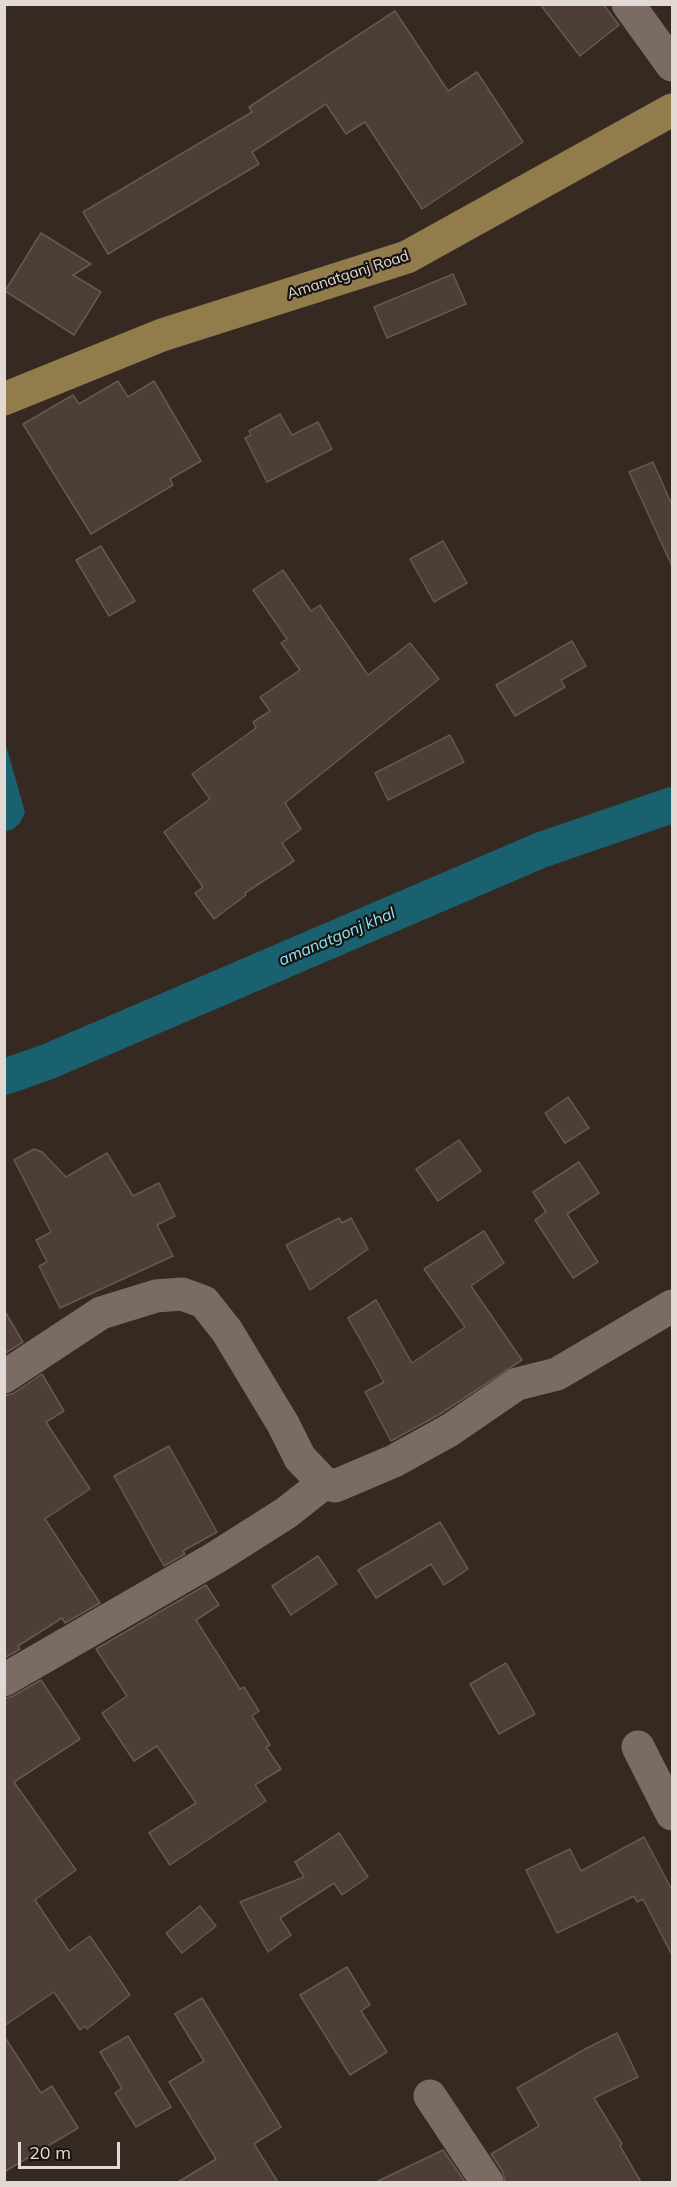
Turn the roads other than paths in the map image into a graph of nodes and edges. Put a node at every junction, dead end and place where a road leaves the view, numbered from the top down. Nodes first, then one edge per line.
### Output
1 (628, 4) edge
2 (672, 65) edge
3 (672, 110) edge
4 (4, 399) edge
5 (672, 1306) edge
6 (4, 1377) edge
7 (324, 1483) junction
8 (4, 1680) edge
9 (638, 1747) dead end
10 (672, 1814) edge
11 (430, 2096) dead end
12 (487, 2182) edge

1 - 2 street
3 - 4 main road, Amanatganj Road
5 - 7 street
6 - 7 street
7 - 8 street
9 - 10 street
11 - 12 street

